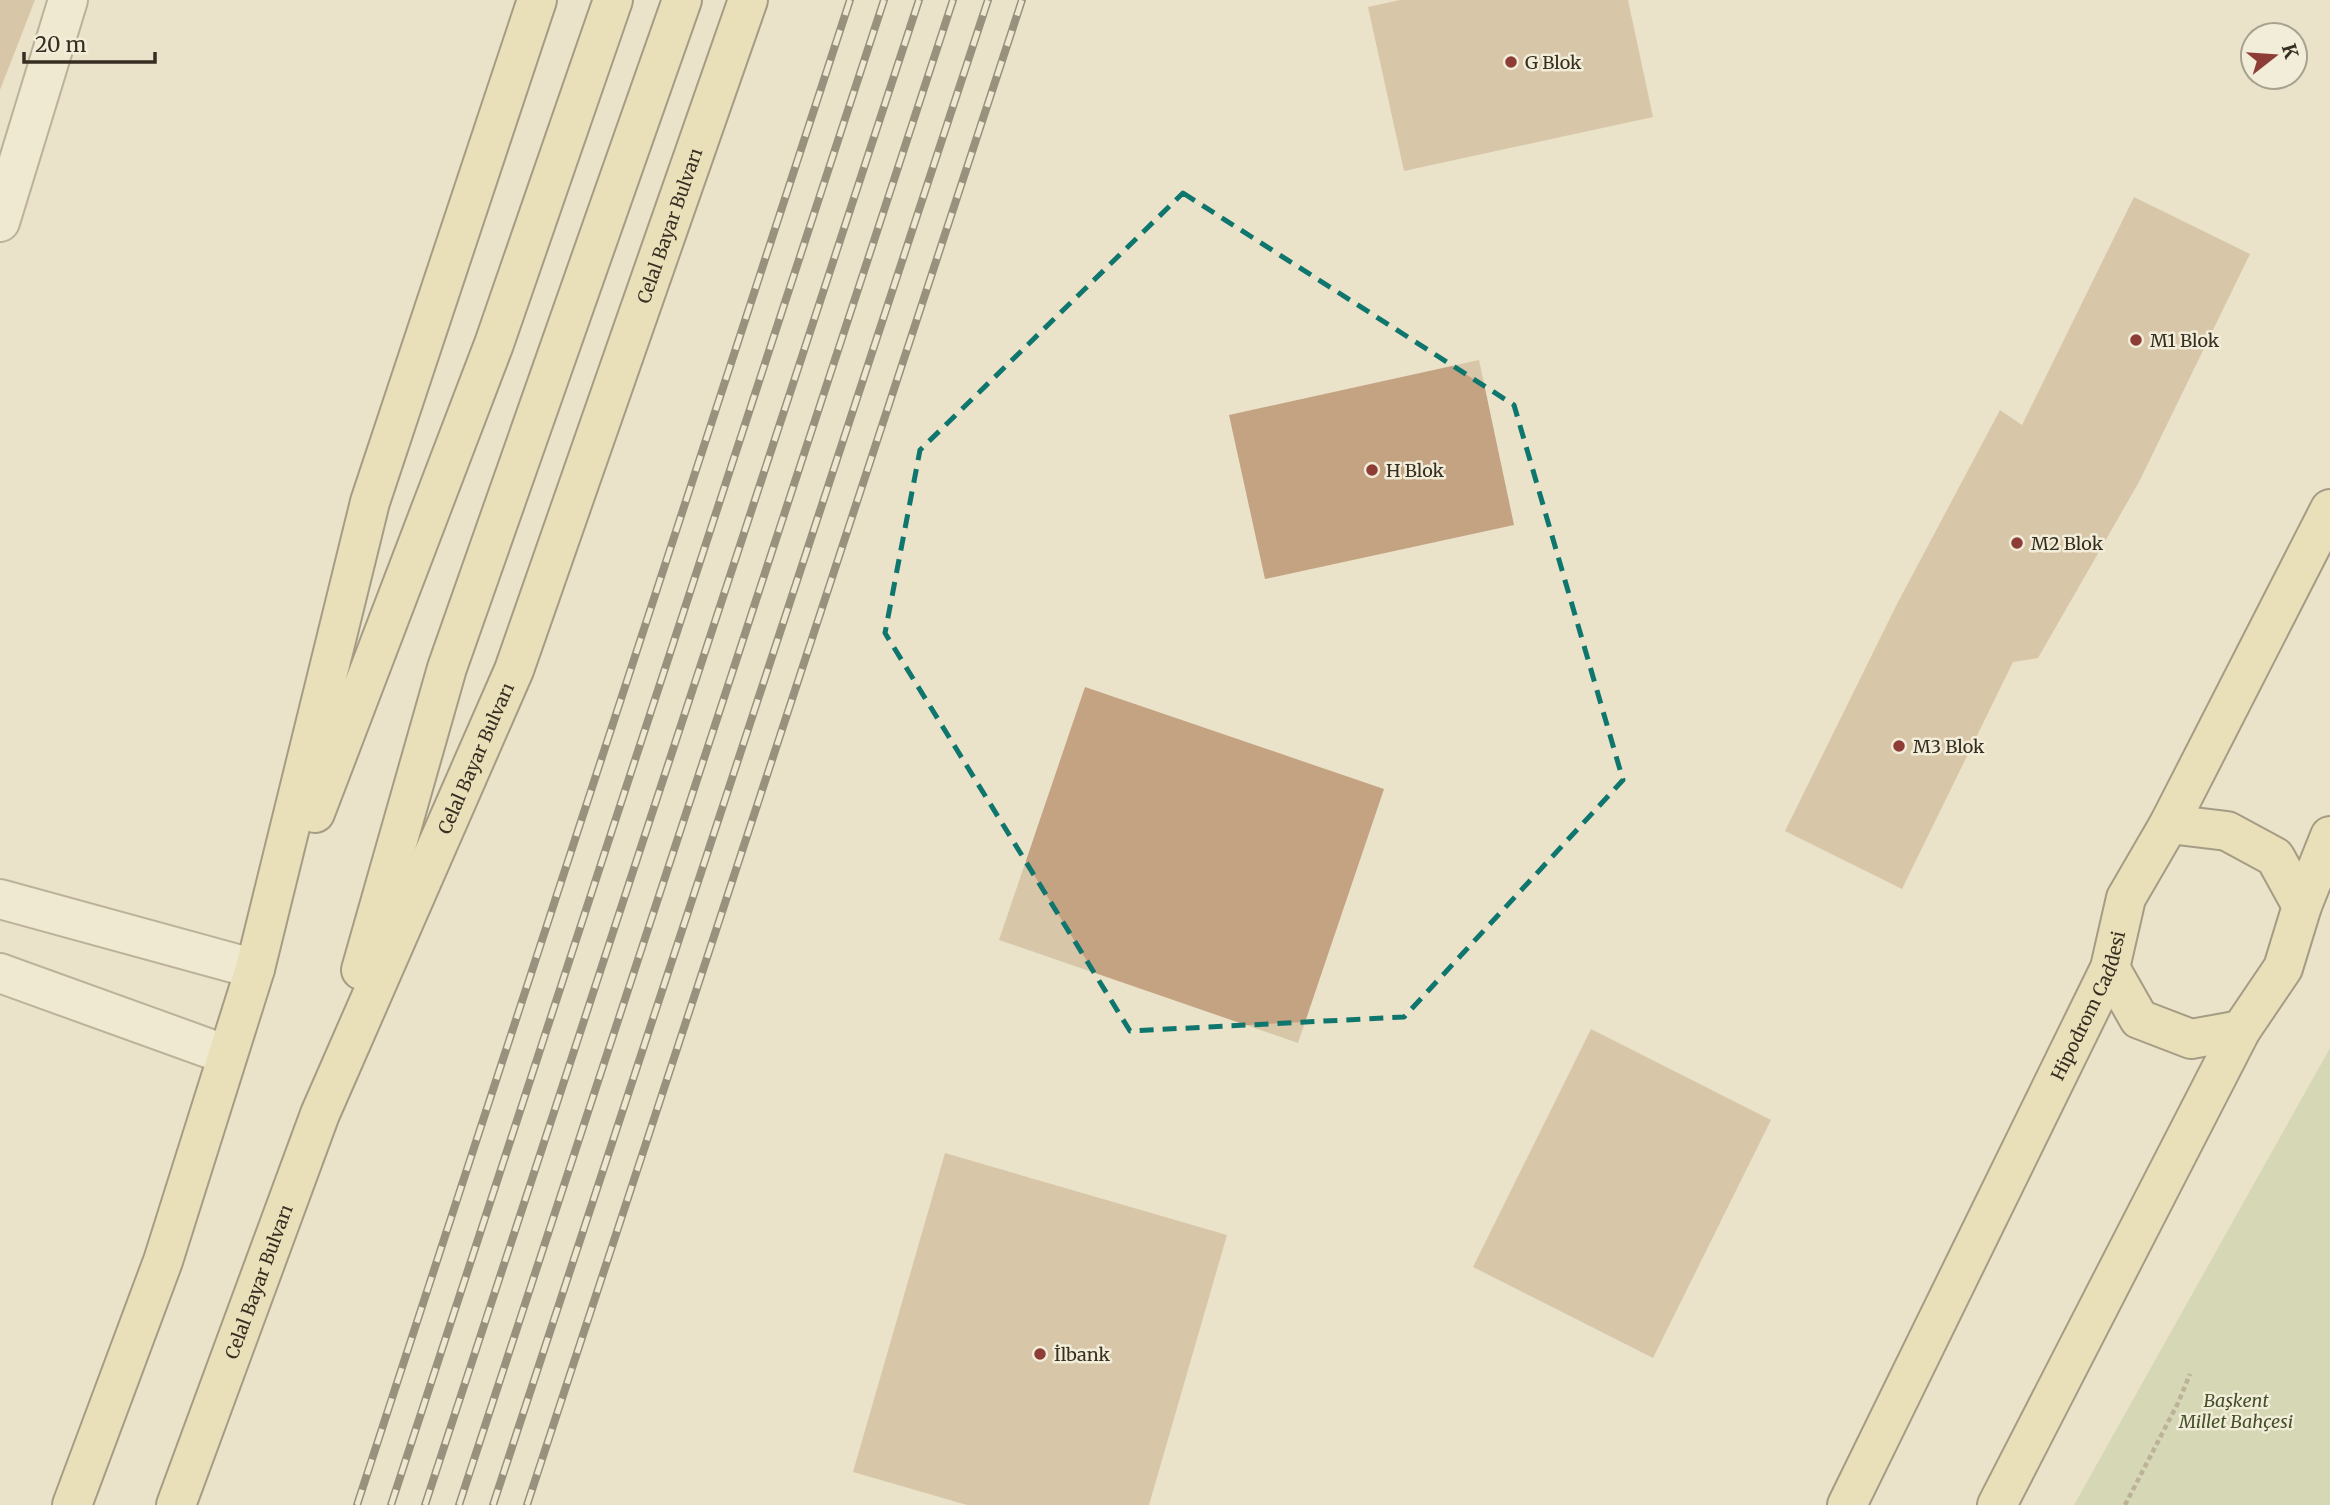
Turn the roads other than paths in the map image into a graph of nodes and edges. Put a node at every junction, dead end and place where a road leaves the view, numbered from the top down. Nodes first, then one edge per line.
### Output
1 (68, 0) edge
2 (537, 0) edge
3 (613, 0) edge
4 (682, 0) edge
5 (748, 0) edge
6 (0, 222) edge
7 (2330, 509) edge
8 (2169, 824) junction
9 (2330, 836) edge
10 (2330, 868) edge
11 (0, 899) edge
12 (2302, 906) junction
13 (2110, 968) junction
14 (255, 969) junction
15 (0, 973) edge
16 (2241, 1030) junction
17 (227, 1055) junction
18 (320, 1114) junction
19 (72, 1505) edge
20 (176, 1505) edge
21 (1847, 1505) edge
22 (1997, 1505) edge

1 - 6 street
2 - 14 main road
3 - 14 main road
4 - 18 main road
5 - 18 main road, Celal Bayar Bulvarı
7 - 8 main road, Hipodrom Caddesi
8 - 12 main road
8 - 13 main road, Hipodrom Caddesi
9 - 12 main road
10 - 12 street
11 - 14 street
12 - 16 main road
13 - 16 main road
13 - 21 main road, Hipodrom Caddesi
14 - 17 main road
15 - 17 street
16 - 22 main road
17 - 19 main road
18 - 20 main road, Celal Bayar Bulvarı

